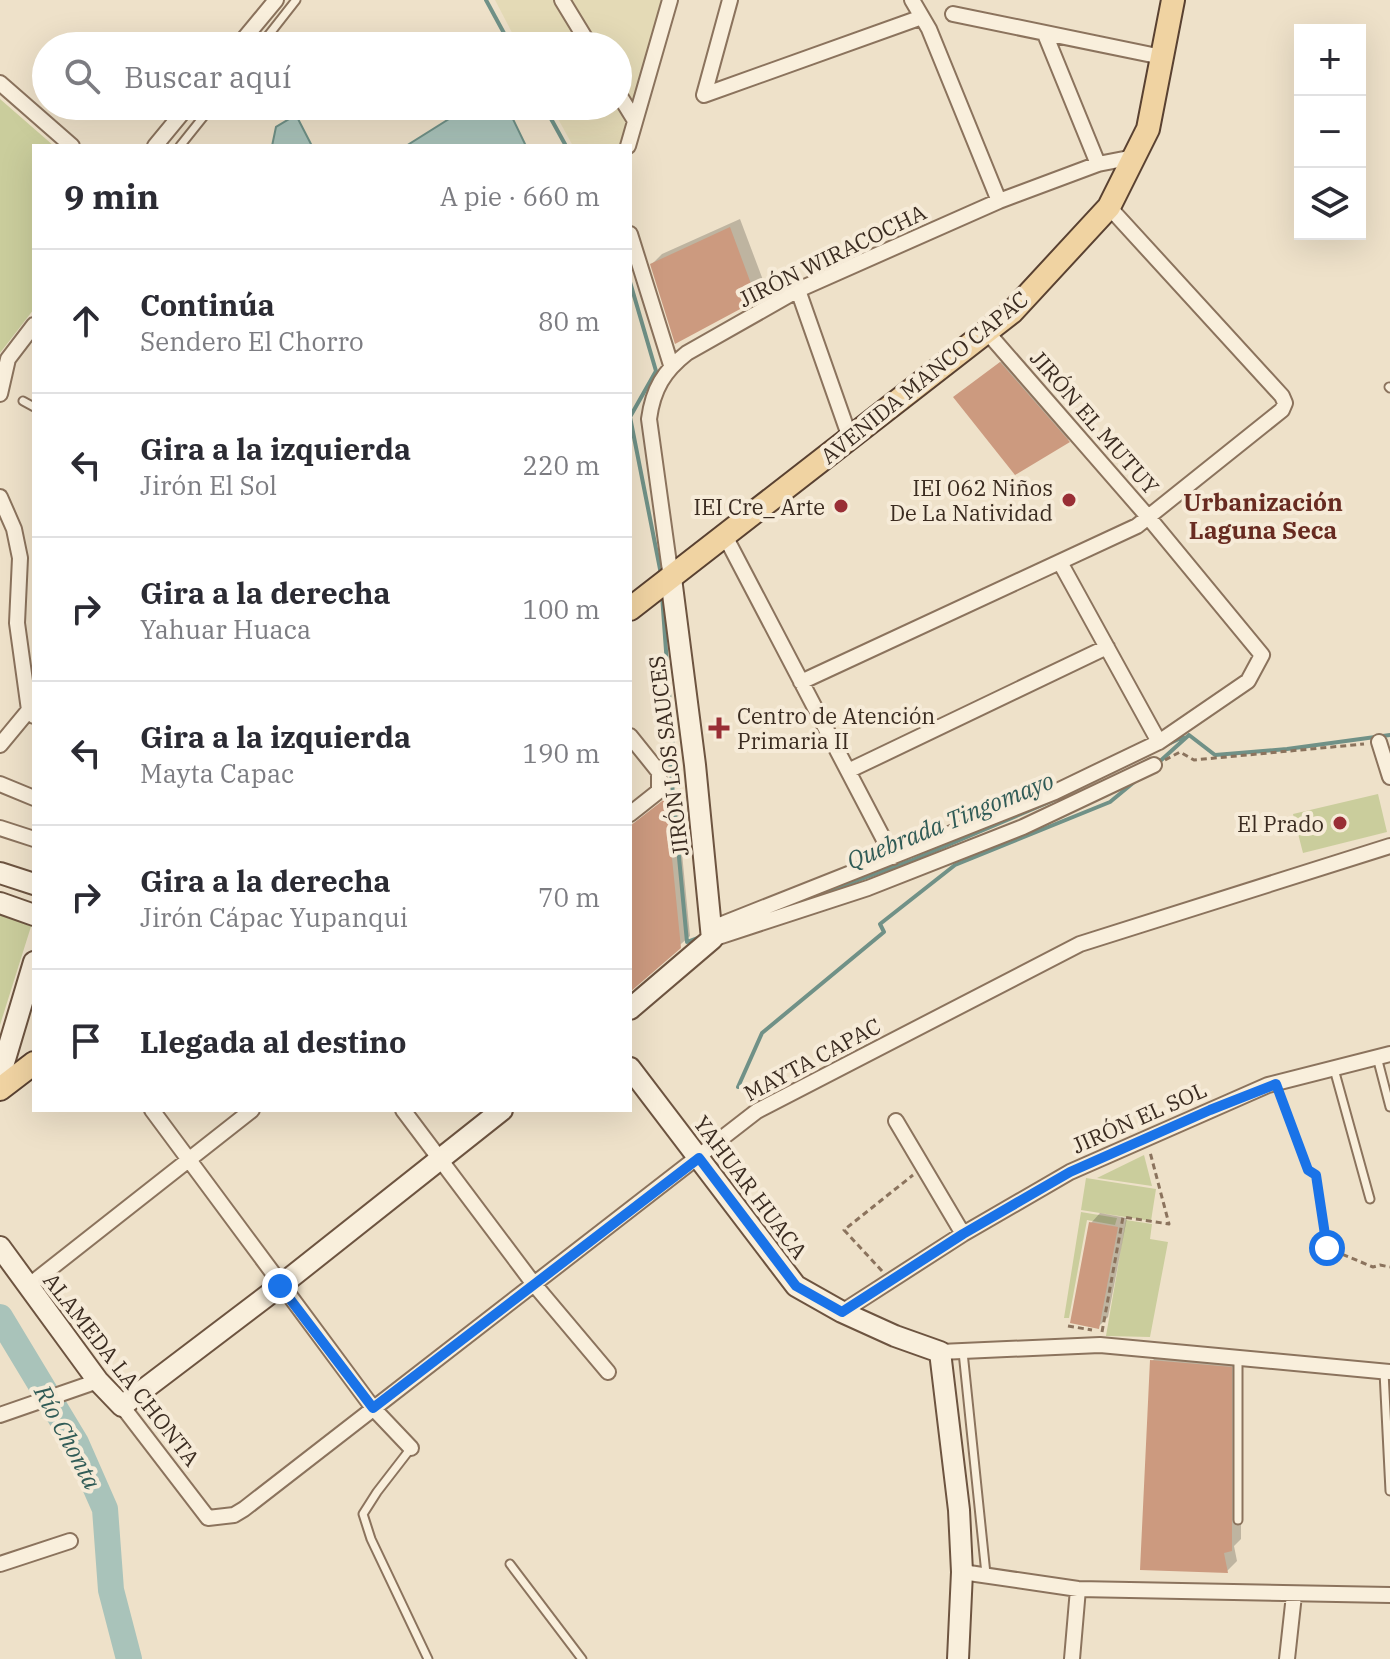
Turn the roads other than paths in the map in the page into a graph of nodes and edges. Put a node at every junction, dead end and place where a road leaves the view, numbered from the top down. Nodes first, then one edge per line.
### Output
1 (254, 0) edge
2 (296, 0) edge
3 (562, 0) edge
4 (670, 0) edge
5 (730, 0) edge
6 (912, 0) edge
7 (1173, 0) edge
8 (271, 6) edge
9 (953, 14) dead end
10 (922, 17) junction
11 (250, 32) edge
12 (271, 32) edge
13 (581, 32) edge
14 (1045, 34) junction
15 (1162, 57) junction
16 (0, 83) edge
17 (32, 111) edge
18 (632, 116) edge
19 (634, 119) junction
20 (42, 120) edge
21 (176, 120) edge
22 (201, 120) edge
23 (70, 144) edge
24 (157, 144) edge
25 (182, 144) edge
26 (628, 144) edge
27 (1134, 157) junction
28 (1098, 164) junction
29 (999, 201) junction
30 (1109, 207) junction
31 (632, 240) edge
32 (798, 290) junction
33 (32, 328) edge
34 (987, 332) junction
35 (671, 365) junction
36 (0, 394) edge
37 (23, 401) dead end
38 (32, 406) edge
39 (850, 438) junction
40 (0, 497) edge
41 (1149, 518) junction
42 (725, 536) junction
43 (1061, 564) junction
44 (664, 583) junction
45 (632, 607) edge
46 (1107, 647) junction
47 (30, 682) edge
48 (801, 682) junction
49 (32, 713) edge
50 (632, 738) edge
51 (1159, 742) junction
52 (1379, 742) road end
53 (0, 745) edge
54 (1154, 765) road end
55 (848, 771) junction
56 (1390, 777) edge
57 (0, 784) edge
58 (32, 797) edge
59 (632, 812) edge
60 (0, 828) edge
61 (32, 838) edge
62 (1390, 846) edge
63 (893, 857) junction
64 (0, 873) edge
65 (32, 883) edge
66 (0, 903) edge
67 (32, 914) edge
68 (712, 933) junction
69 (32, 969) edge
70 (632, 1007) edge
71 (1384, 1056) edge
72 (32, 1065) edge
73 (1334, 1067) junction
74 (632, 1071) edge
75 (0, 1076) edge
76 (0, 1089) edge
77 (1390, 1107) edge
78 (153, 1112) edge
79 (249, 1112) edge
80 (405, 1112) edge
81 (499, 1112) edge
82 (896, 1121) dead end
83 (441, 1157) junction
84 (699, 1158) junction
85 (187, 1160) junction
86 (1370, 1199) dead end
87 (963, 1234) junction
88 (0, 1247) edge
89 (533, 1283) junction
90 (280, 1286) junction
91 (27, 1287) junction
92 (842, 1312) junction
93 (940, 1352) junction
94 (963, 1352) junction
95 (1238, 1358) junction
96 (608, 1372) dead end
97 (1387, 1372) edge
98 (98, 1381) junction
99 (122, 1406) junction
100 (373, 1408) junction
101 (0, 1415) edge
102 (411, 1448) joint
103 (1390, 1491) edge
104 (208, 1518) joint
105 (1238, 1520) dead end
106 (70, 1541) dead end
107 (0, 1564) edge
108 (510, 1564) dead end
109 (962, 1572) junction
110 (986, 1577) junction
111 (1078, 1589) junction
112 (1294, 1595) junction
113 (1390, 1595) edge
114 (428, 1659) edge
115 (582, 1659) edge
116 (958, 1659) edge
117 (1072, 1659) edge
118 (1287, 1659) edge

1 - 8 street
2 - 12 lane
3 - 13 street
4 - 19 street
5 - 10 street
6 - 10 street
7 - 15 main road, AVENIDA MANCO CAPAC
8 - 11 street
9 - 14 street
10 - 29 street
14 - 15 street
14 - 28 street
15 - 27 main road, AVENIDA MANCO CAPAC
16 - 17 street
18 - 19 street
19 - 26 street
20 - 23 street
21 - 24 street
22 - 25 lane
27 - 28 street, JIRÓN WIRACOCHA
27 - 30 main road, AVENIDA MANCO CAPAC
28 - 29 street, JIRÓN WIRACOCHA
29 - 32 street, JIRÓN WIRACOCHA
30 - 34 main road, AVENIDA MANCO CAPAC
30 - 41 street
31 - 35 street
32 - 35 street, JIRÓN WIRACOCHA
32 - 39 street
33 - 36 street
34 - 39 main road, AVENIDA MANCO CAPAC
34 - 41 street, JIRÓN EL MUTUY
35 - 44 street, JIRÓN WIRACOCHA
37 - 38 lane
39 - 42 main road, AVENIDA MANCO CAPAC
40 - 47 street
41 - 43 street
41 - 51 street, JIRÓN EL MUTUY
42 - 44 main road, AVENIDA MANCO CAPAC
42 - 48 street
43 - 46 street
43 - 48 street
44 - 45 main road, AVENIDA MANCO CAPAC
44 - 68 street, JIRÓN LOS SAUCES
46 - 51 street
46 - 55 street
47 - 49 street
48 - 55 street
49 - 53 street
50 - 59 street
51 - 63 street, JIRÓN EL MUTUY
52 - 56 street
54 - 68 street
55 - 63 street
57 - 58 street
60 - 61 street
62 - 84 street, MAYTA CAPAC
63 - 68 street, JIRÓN EL MUTUY
64 - 65 street
66 - 67 street
68 - 70 street
69 - 75 street
71 - 73 street, JIRÓN EL SOL
71 - 77 lane
72 - 76 main road
73 - 86 lane
73 - 87 street, JIRÓN EL SOL
74 - 84 street, YAHUAR HUACA
78 - 85 street
79 - 85 street
80 - 83 street
81 - 83 street
82 - 87 street
83 - 89 street
83 - 90 street
84 - 89 street, MAYTA CAPAC
84 - 92 street, YAHUAR HUACA
85 - 90 street
85 - 91 street
87 - 92 street, JIRÓN EL SOL
88 - 91 street, ALAMEDA LA CHONTA
89 - 96 street
89 - 100 street, MAYTA CAPAC
90 - 99 street
90 - 100 street
91 - 98 street, ALAMEDA LA CHONTA
92 - 93 street, YAHUAR HUACA
93 - 94 street
93 - 109 street
94 - 95 street
94 - 110 lane
95 - 97 street
95 - 105 lane
97 - 103 lane
98 - 99 street, ALAMEDA LA CHONTA
98 - 101 street
99 - 104 street, ALAMEDA LA CHONTA
100 - 102 street
100 - 104 street, MAYTA CAPAC
102 - 114 lane
106 - 107 street
108 - 115 lane
109 - 110 street
109 - 116 street
110 - 111 street
111 - 112 street
111 - 117 street
112 - 113 street
112 - 118 street

